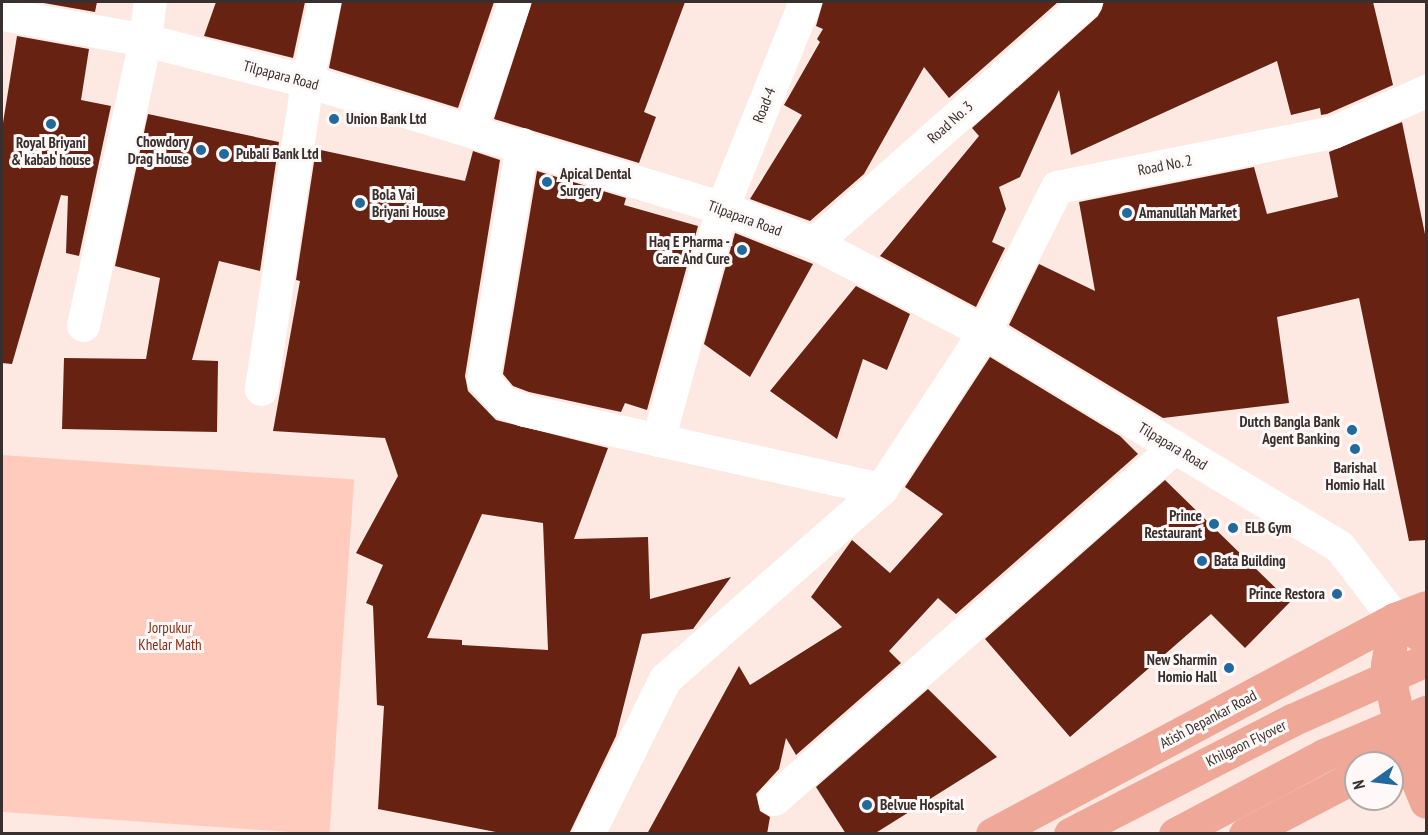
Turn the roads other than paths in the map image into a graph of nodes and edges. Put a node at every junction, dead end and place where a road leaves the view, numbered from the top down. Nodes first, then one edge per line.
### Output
1 (150, 2) edge
2 (324, 2) edge
3 (514, 2) edge
4 (805, 2) edge
5 (1086, 2) edge
6 (2, 14) edge
7 (145, 40) junction
8 (307, 81) junction
9 (1426, 91) edge
10 (471, 129) junction
11 (522, 144) junction
12 (722, 208) junction
13 (814, 243) junction
14 (83, 325) dead end
15 (984, 332) junction
16 (261, 389) dead end
17 (658, 440) junction
18 (1175, 447) junction
19 (881, 489) junction
20 (1426, 608) edge
21 (1395, 619) junction
22 (1426, 639) edge
23 (1426, 660) edge
24 (1426, 712) edge
25 (1400, 751) edge
26 (1324, 755) junction
27 (1344, 758) edge
28 (1404, 761) edge
29 (1404, 762) edge
30 (1344, 782) edge
31 (1426, 796) edge
32 (774, 799) dead end
33 (1426, 802) edge
34 (588, 834) edge
35 (992, 834) edge
36 (1070, 834) edge
37 (1175, 834) edge
38 (1245, 834) edge

1 - 7 street
2 - 8 street
3 - 10 street
4 - 12 street, Road-4
5 - 13 street, Road No. 3
6 - 7 street, Tilpapara Road
7 - 8 street, Tilpapara Road
7 - 14 street
8 - 10 street, Tilpapara Road
8 - 16 street
9 - 15 street, Road No. 2
10 - 11 street, Tilpapara Road
11 - 12 street, Tilpapara Road
11 - 17 street
12 - 13 street, Tilpapara Road
12 - 17 street, Road-4
13 - 15 street, Tilpapara Road
15 - 18 street, Tilpapara Road
15 - 19 street
17 - 19 street
18 - 21 street, Tilpapara Road
18 - 32 street
19 - 34 street
20 - 21 main road, Atish Depankar Road
21 - 22 main road
21 - 25 main road
21 - 35 main road, Atish Depankar Road
23 - 36 main road, Khilgaon Flyover
24 - 26 main road
26 - 27 main road
26 - 37 main road
28 - 31 main road
29 - 33 main road
30 - 38 main road

